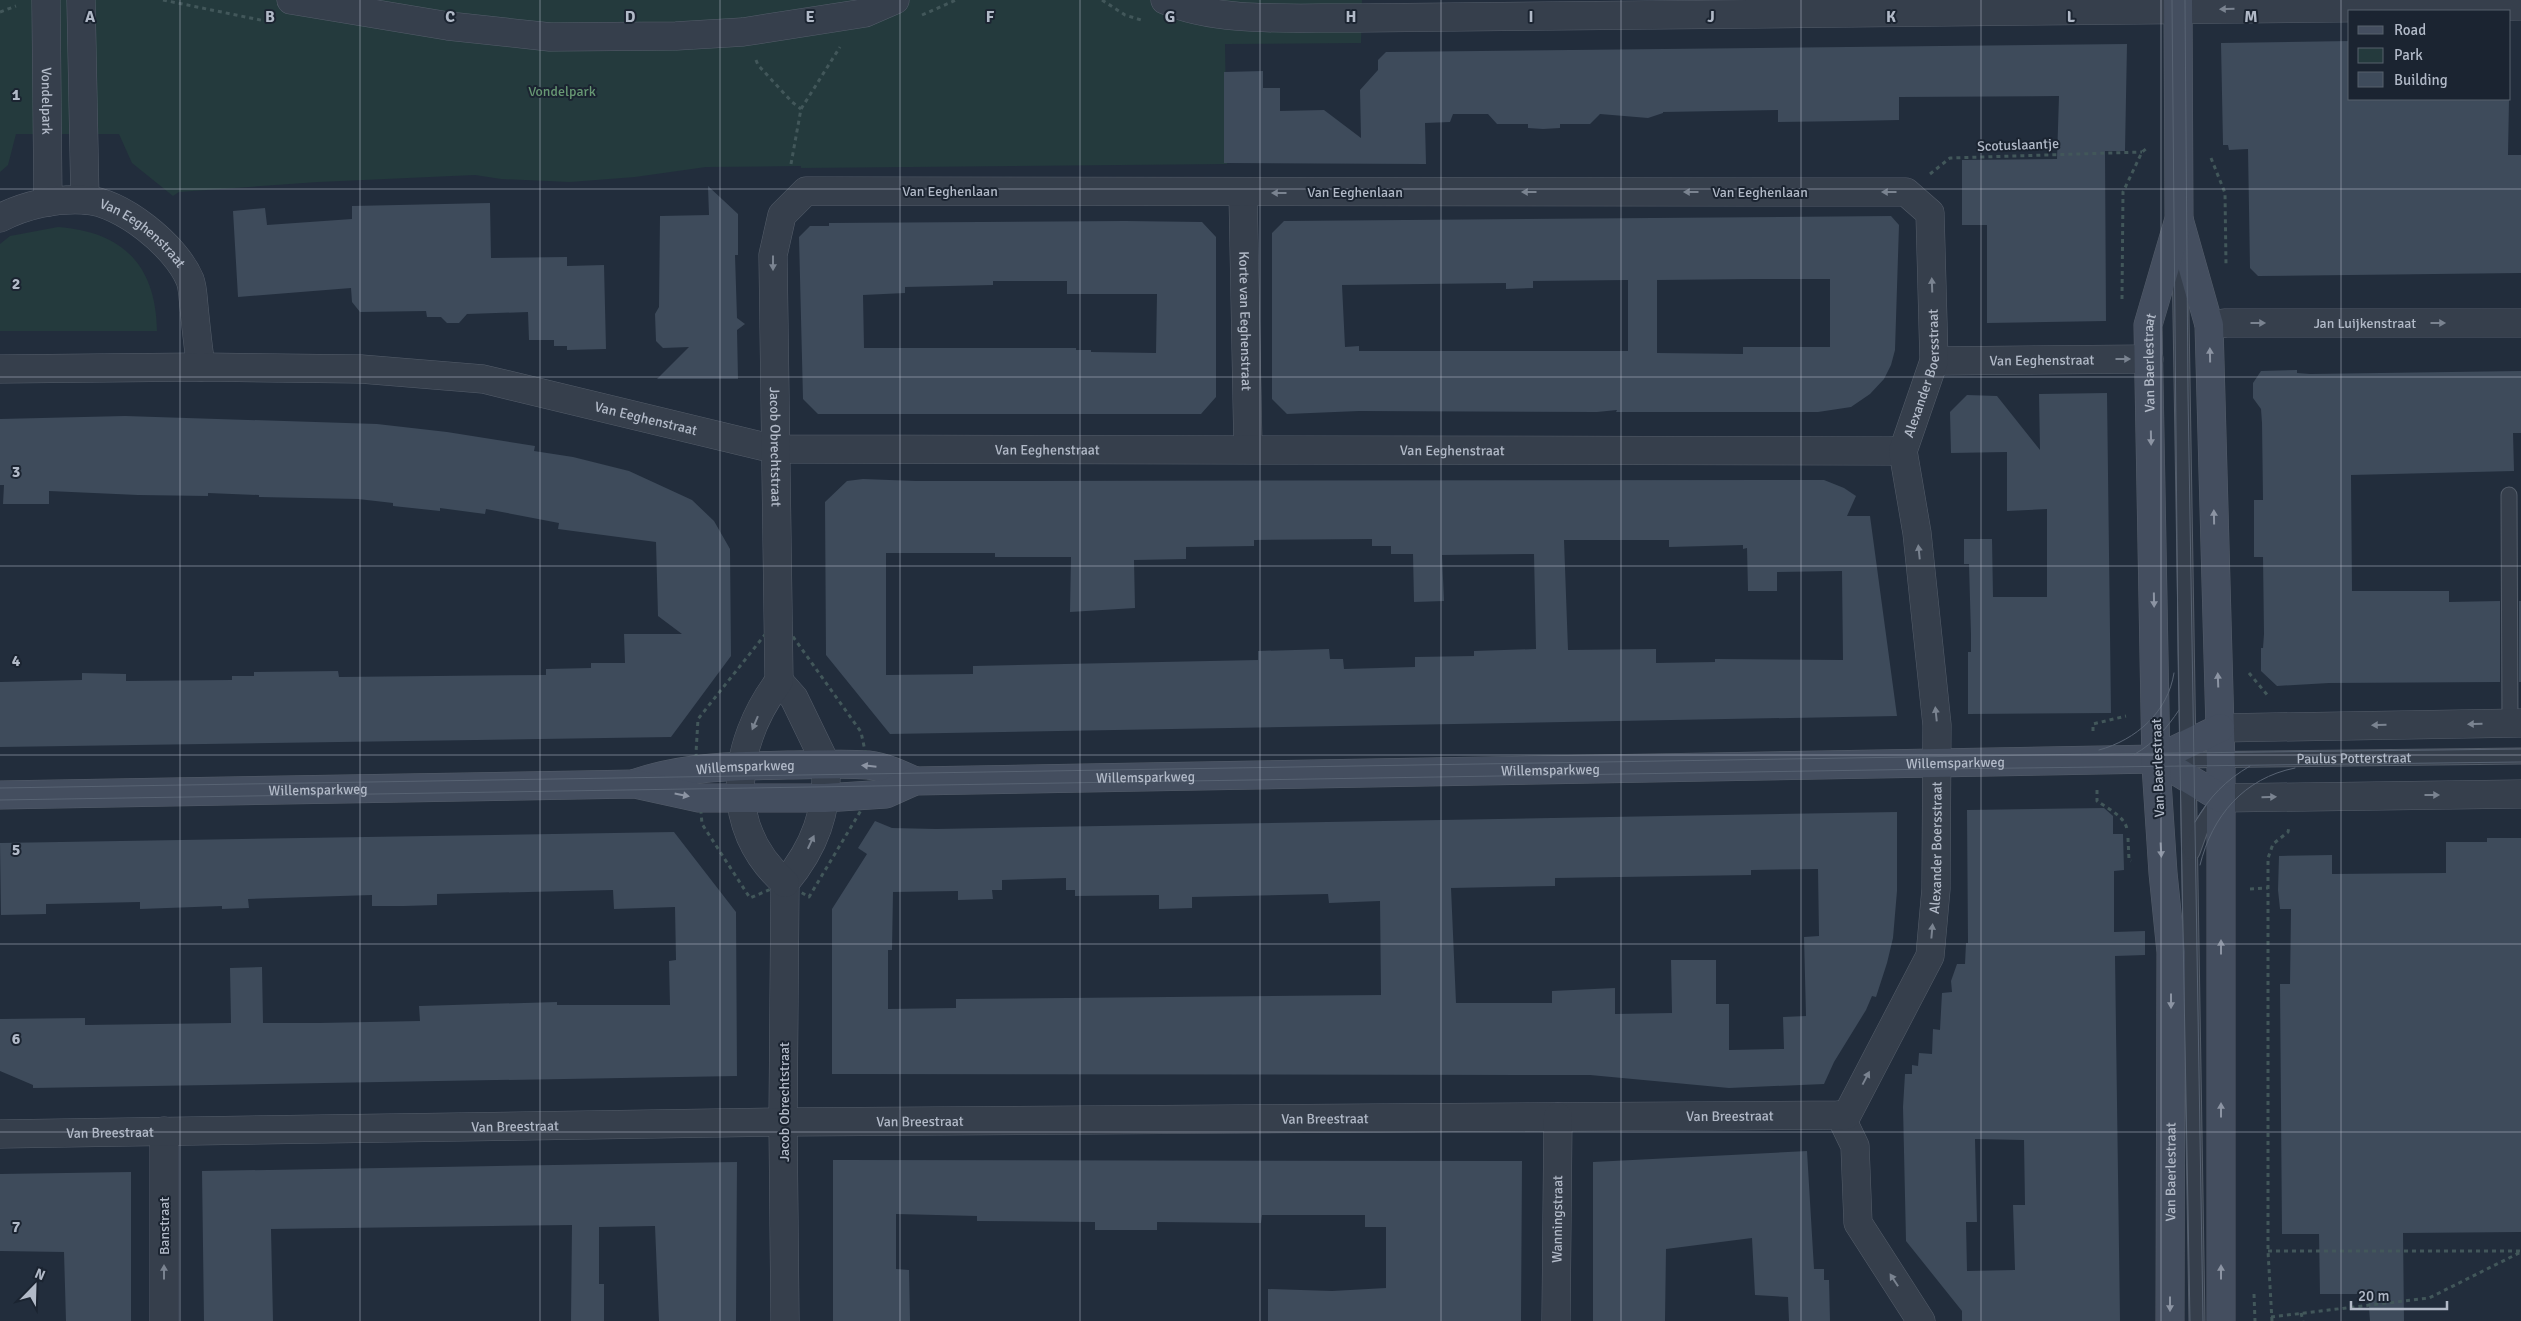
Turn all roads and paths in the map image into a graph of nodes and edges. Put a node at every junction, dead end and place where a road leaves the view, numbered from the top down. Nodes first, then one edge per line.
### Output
1 (46, 0) edge
2 (81, 0) edge
3 (291, 0) edge
4 (895, 0) edge
5 (1165, 0) edge
6 (2178, 5) edge
7 (2521, 6) edge
8 (865, 12) junction
9 (2179, 125) junction
10 (2142, 152) junction
11 (790, 170) dead end
12 (1243, 192) junction
13 (1906, 192) junction
14 (85, 200) junction
15 (48, 202) junction
16 (782, 215) joint
17 (0, 218) edge
18 (2179, 219) junction
19 (2122, 306) dead end
20 (2521, 323) edge
21 (2209, 325) junction
22 (2149, 359) junction
23 (1934, 362) junction
24 (201, 367) junction
25 (0, 369) edge
26 (1248, 448) junction
27 (774, 449) junction
28 (1903, 451) junction
29 (2508, 495) dead end
30 (779, 681) junction
31 (2515, 723) edge
32 (2220, 728) junction
33 (2521, 756) edge
34 (2156, 759) junction
35 (2221, 759) junction
36 (2187, 761) junction
37 (1937, 763) junction
38 (826, 764) junction
39 (741, 766) junction
40 (915, 781) junction
41 (635, 784) junction
42 (2521, 794) edge
43 (0, 795) edge
44 (2294, 796) junction
45 (825, 798) junction
46 (2220, 798) junction
47 (740, 799) junction
48 (2189, 860) junction
49 (786, 883) junction
50 (1840, 1115) junction
51 (1558, 1117) junction
52 (783, 1122) junction
53 (164, 1131) junction
54 (0, 1134) edge
55 (2268, 1250) junction
56 (2521, 1251) edge
57 (2301, 1313) junction
58 (2271, 1319) edge
59 (164, 1321) edge
60 (785, 1321) edge
61 (1556, 1321) edge
62 (1920, 1321) edge
63 (2170, 1321) edge
64 (2197, 1321) edge
65 (2222, 1321) edge
66 (2303, 1321) edge

1 - 15 street, Vondelpark
2 - 14 street
3 - 8 street
4 - 8 street
5 - 6 street
7 -> 6 street
6 - 9 street, Van Baerlestraat
8 - 11 path
9 - 10 path
9 - 18 street, Van Baerlestraat
10 - 13 path, Scotuslaantje
10 - 19 path
13 -> 12 street, Van Eeghenlaan
12 - 16 street, Van Eeghenlaan
12 - 26 street, Korte van Eeghenstraat
23 -> 13 street, Alexander Boersstraat
14 - 15 street, Van Eeghenstraat
14 - 24 street, Van Eeghenstraat
15 - 17 street, Van Eeghenstraat
16 -> 27 street, Jacob Obrechtstraat
18 - 21 street, Van Baerlestraat
18 - 22 street, Van Baerlestraat
18 - 36 lane, Van Baerlestraat
21 -> 20 street, Jan Luijkenstraat
32 -> 21 street, Van Baerlestraat
23 -> 22 street, Van Eeghenstraat
22 -> 34 street, Van Baerlestraat
23 - 28 street, Alexander Boersstraat
24 - 25 street, Van Eeghenstraat
24 - 27 street, Van Eeghenstraat
26 - 27 street, Van Eeghenstraat
26 - 28 street, Van Eeghenstraat
27 - 30 street, Jacob Obrechtstraat
37 -> 28 street, Alexander Boersstraat
29 - 31 lane
30 - 38 street
30 -> 39 street
31 -> 32 street
32 - 35 street, Van Baerlestraat
32 - 36 street
33 - 35 lane, Paulus Potterstraat
34 - 36 street
34 - 37 street, Willemsparkweg
34 -> 63 street, Van Baerlestraat
35 - 36 lane, Paulus Potterstraat
35 - 46 street, Van Baerlestraat
36 - 46 street
36 - 48 lane, Van Baerlestraat
37 - 40 street, Willemsparkweg
50 -> 37 street, Alexander Boersstraat
38 - 39 street, Willemsparkweg
40 -> 38 street, Willemsparkweg
38 - 45 street
39 - 41 street, Willemsparkweg
39 - 47 street
40 - 45 street, Willemsparkweg
41 - 43 street, Willemsparkweg
41 -> 47 street, Willemsparkweg
44 -> 42 street
46 -> 44 street
44 - 55 path
45 - 47 street, Willemsparkweg
49 -> 45 street
46 - 48 lane
65 -> 46 street, Van Baerlestraat
47 - 49 street
48 - 64 lane, Van Baerlestraat
49 - 52 street, Jacob Obrechtstraat
50 - 51 street, Van Breestraat
62 -> 50 street
51 - 52 street, Van Breestraat
51 - 61 street, Wanningstraat
52 - 53 street, Van Breestraat
52 - 60 street, Jacob Obrechtstraat
53 - 54 street, Van Breestraat
59 -> 53 street, Banstraat
55 - 56 path
55 - 58 path
56 - 57 path
57 - 58 path
57 - 66 path

